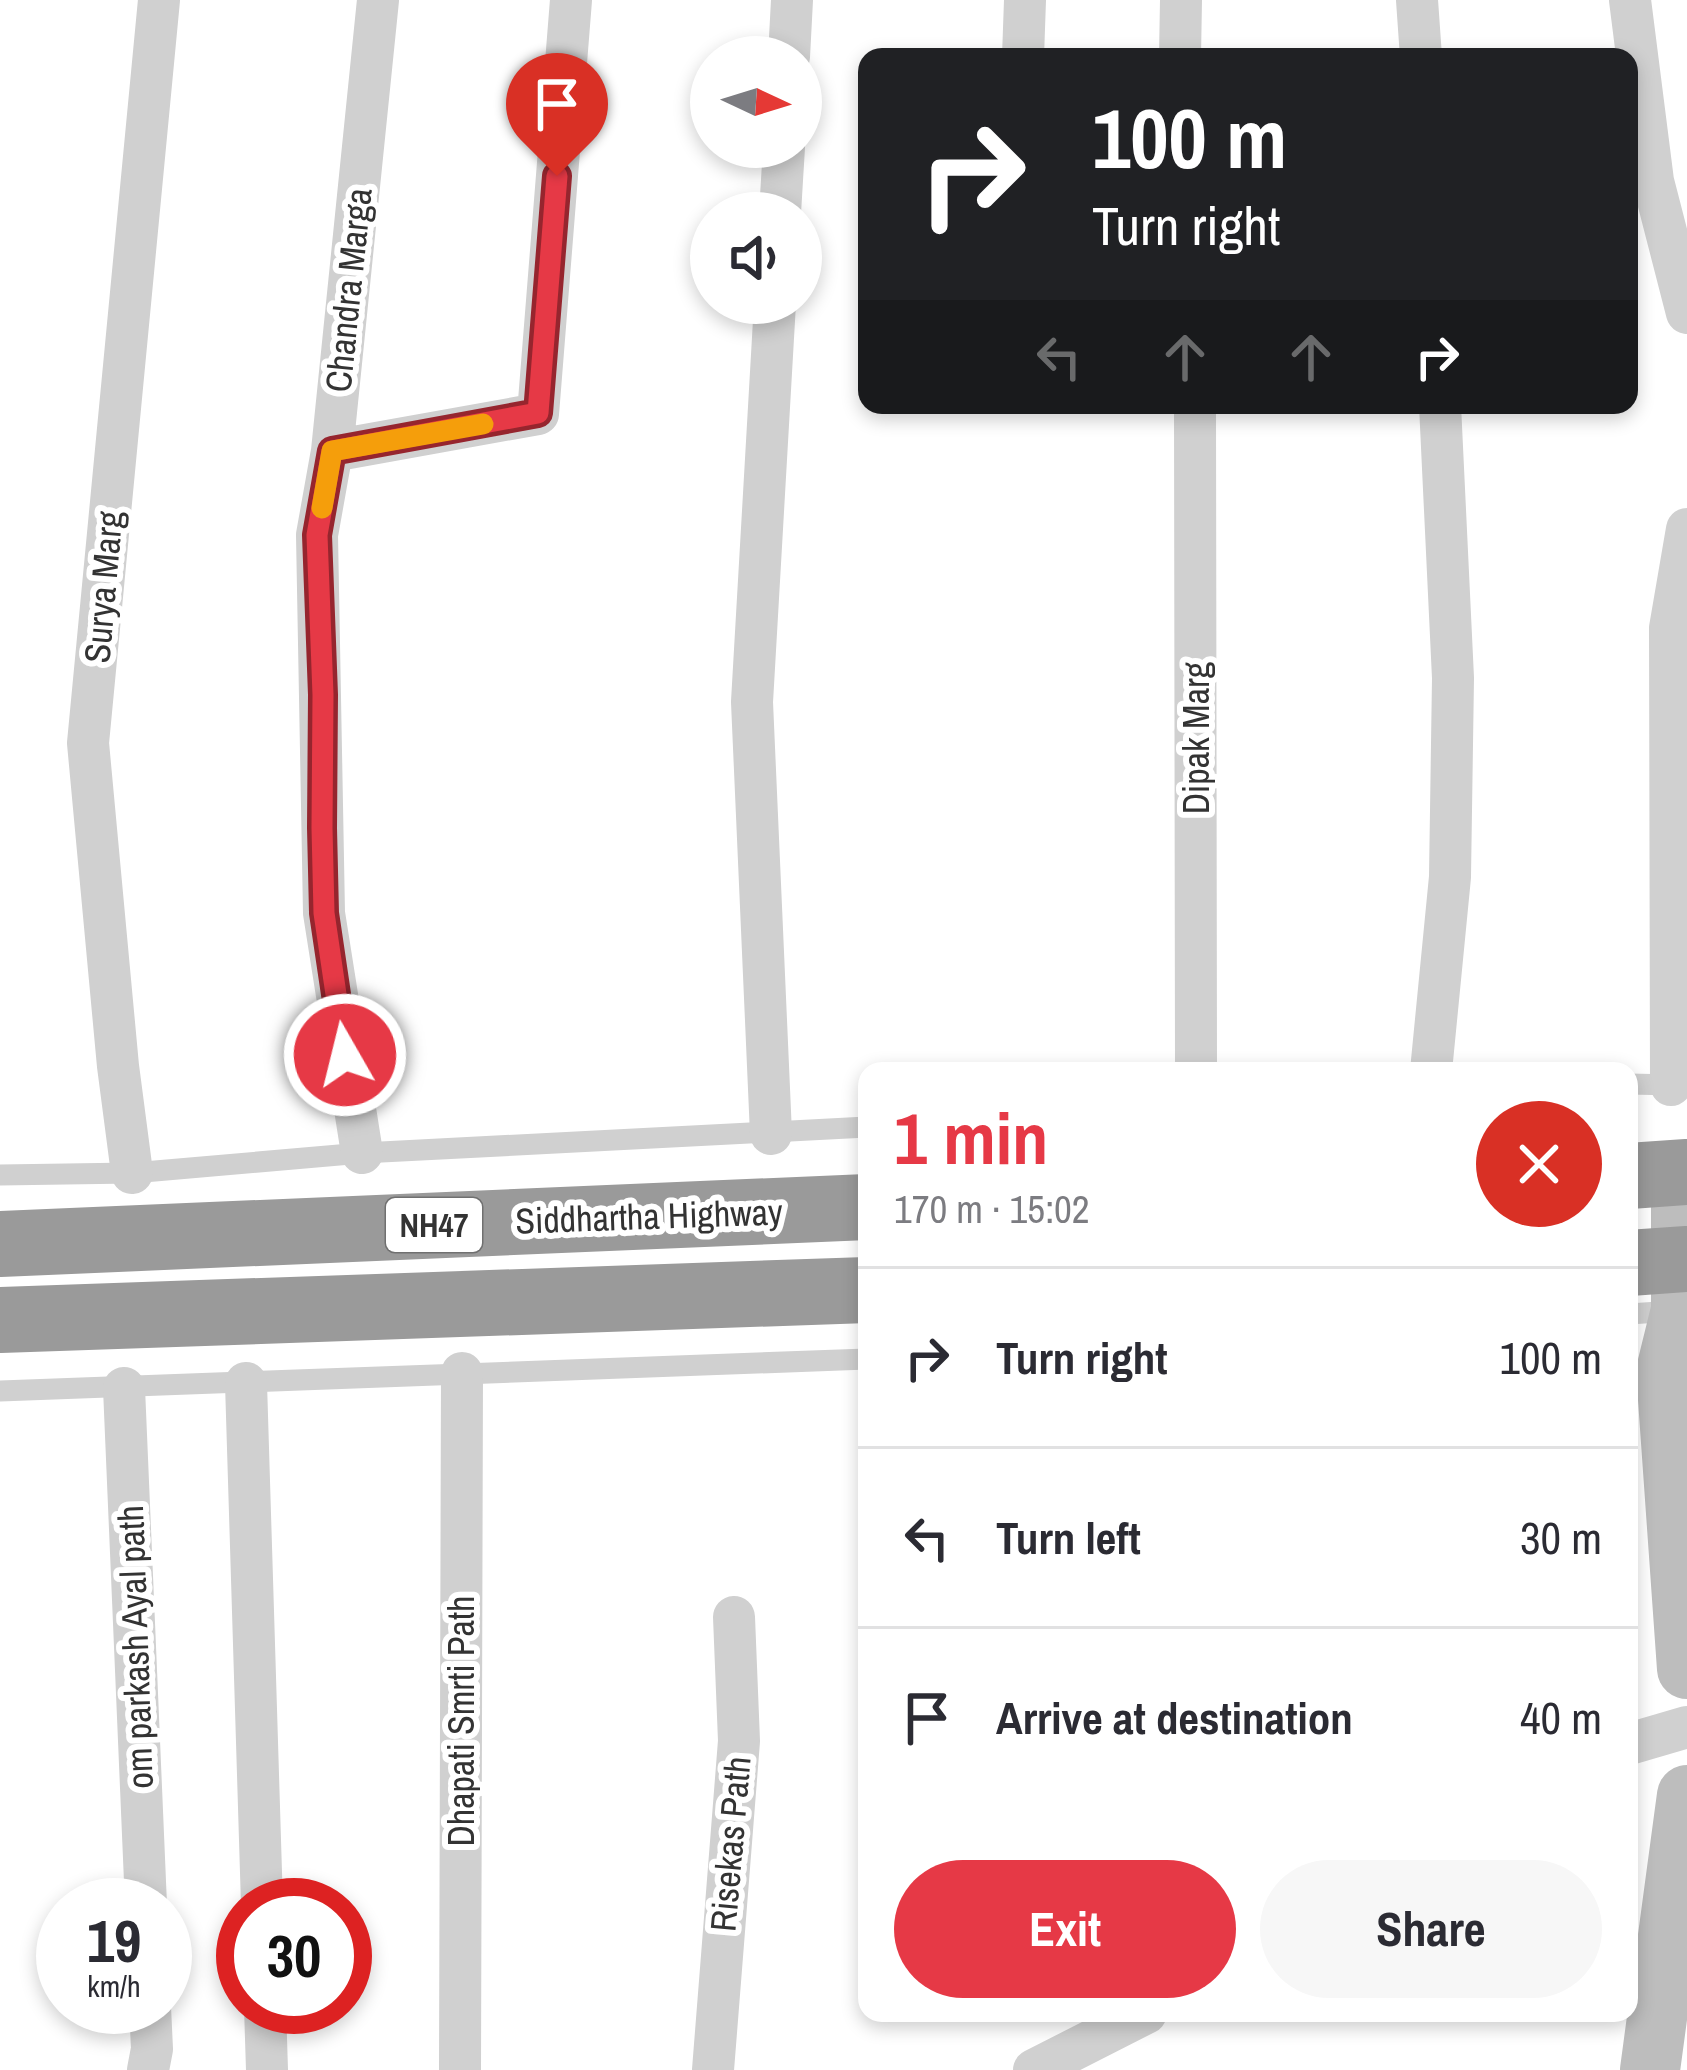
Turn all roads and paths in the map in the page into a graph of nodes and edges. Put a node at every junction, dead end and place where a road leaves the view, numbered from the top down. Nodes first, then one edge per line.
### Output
1 (159, 0) edge
2 (378, 0) edge
3 (571, 0) edge
4 (792, 0) edge
5 (1025, 0) edge
6 (1180, 0) edge
7 (1417, 0) edge
8 (1630, 0) edge
9 (790, 36) edge
10 (1023, 48) edge
11 (1180, 48) edge
12 (1420, 48) edge
13 (1636, 48) edge
14 (1638, 63) edge
15 (1687, 313) edge
16 (774, 324) edge
17 (1195, 414) edge
18 (1440, 414) edge
19 (332, 451) junction
20 (1687, 529) edge
21 (1196, 1062) edge
22 (1432, 1062) edge
23 (1662, 1084) edge
24 (858, 1128) edge
25 (772, 1134) junction
26 (362, 1153) junction
27 (132, 1173) junction
28 (1666, 1174) edge
29 (0, 1175) edge
30 (858, 1208) edge
31 (0, 1244) edge
32 (1666, 1286) edge
33 (858, 1290) edge
34 (0, 1320) edge
35 (858, 1359) edge
36 (463, 1372) junction
37 (246, 1383) junction
38 (124, 1388) junction
39 (0, 1391) edge
40 (734, 1617) dead end
41 (1687, 1669) edge
42 (1687, 1727) edge
43 (1638, 1741) edge
44 (1687, 1795) edge
45 (145, 1878) edge
46 (261, 1878) edge
47 (1128, 2022) edge
48 (151, 2034) edge
49 (266, 2034) edge
50 (148, 2070) edge
51 (267, 2070) edge
52 (460, 2070) edge
53 (713, 2070) edge
54 (1034, 2070) edge
55 (1650, 2070) edge

1 - 27 street, Surya Marg
2 - 19 street, Chandra Marga
3 - 19 street
4 - 9 street
5 - 10 street
6 - 11 street
7 - 12 street
8 - 13 street
14 - 15 street
16 - 25 street
17 - 21 street, Dipak Marg
18 - 22 street
19 - 26 street, Chandra Marga
20 - 23 street
24 - 25 lane
25 - 26 lane
26 - 27 lane
27 - 29 lane
28 - 32 street
30 - 31 highway, Siddhartha Highway / NH47
32 - 41 street
33 - 34 highway, NH47
35 - 36 lane
36 - 37 lane
36 - 52 street, Dhapati Smrti Path
37 - 38 lane
37 - 46 street
38 - 39 lane
38 - 45 street, om parkash Ayal path
40 - 53 street, Risekas Path
42 - 43 street
44 - 55 street
47 - 54 street
48 - 50 street
49 - 51 street

